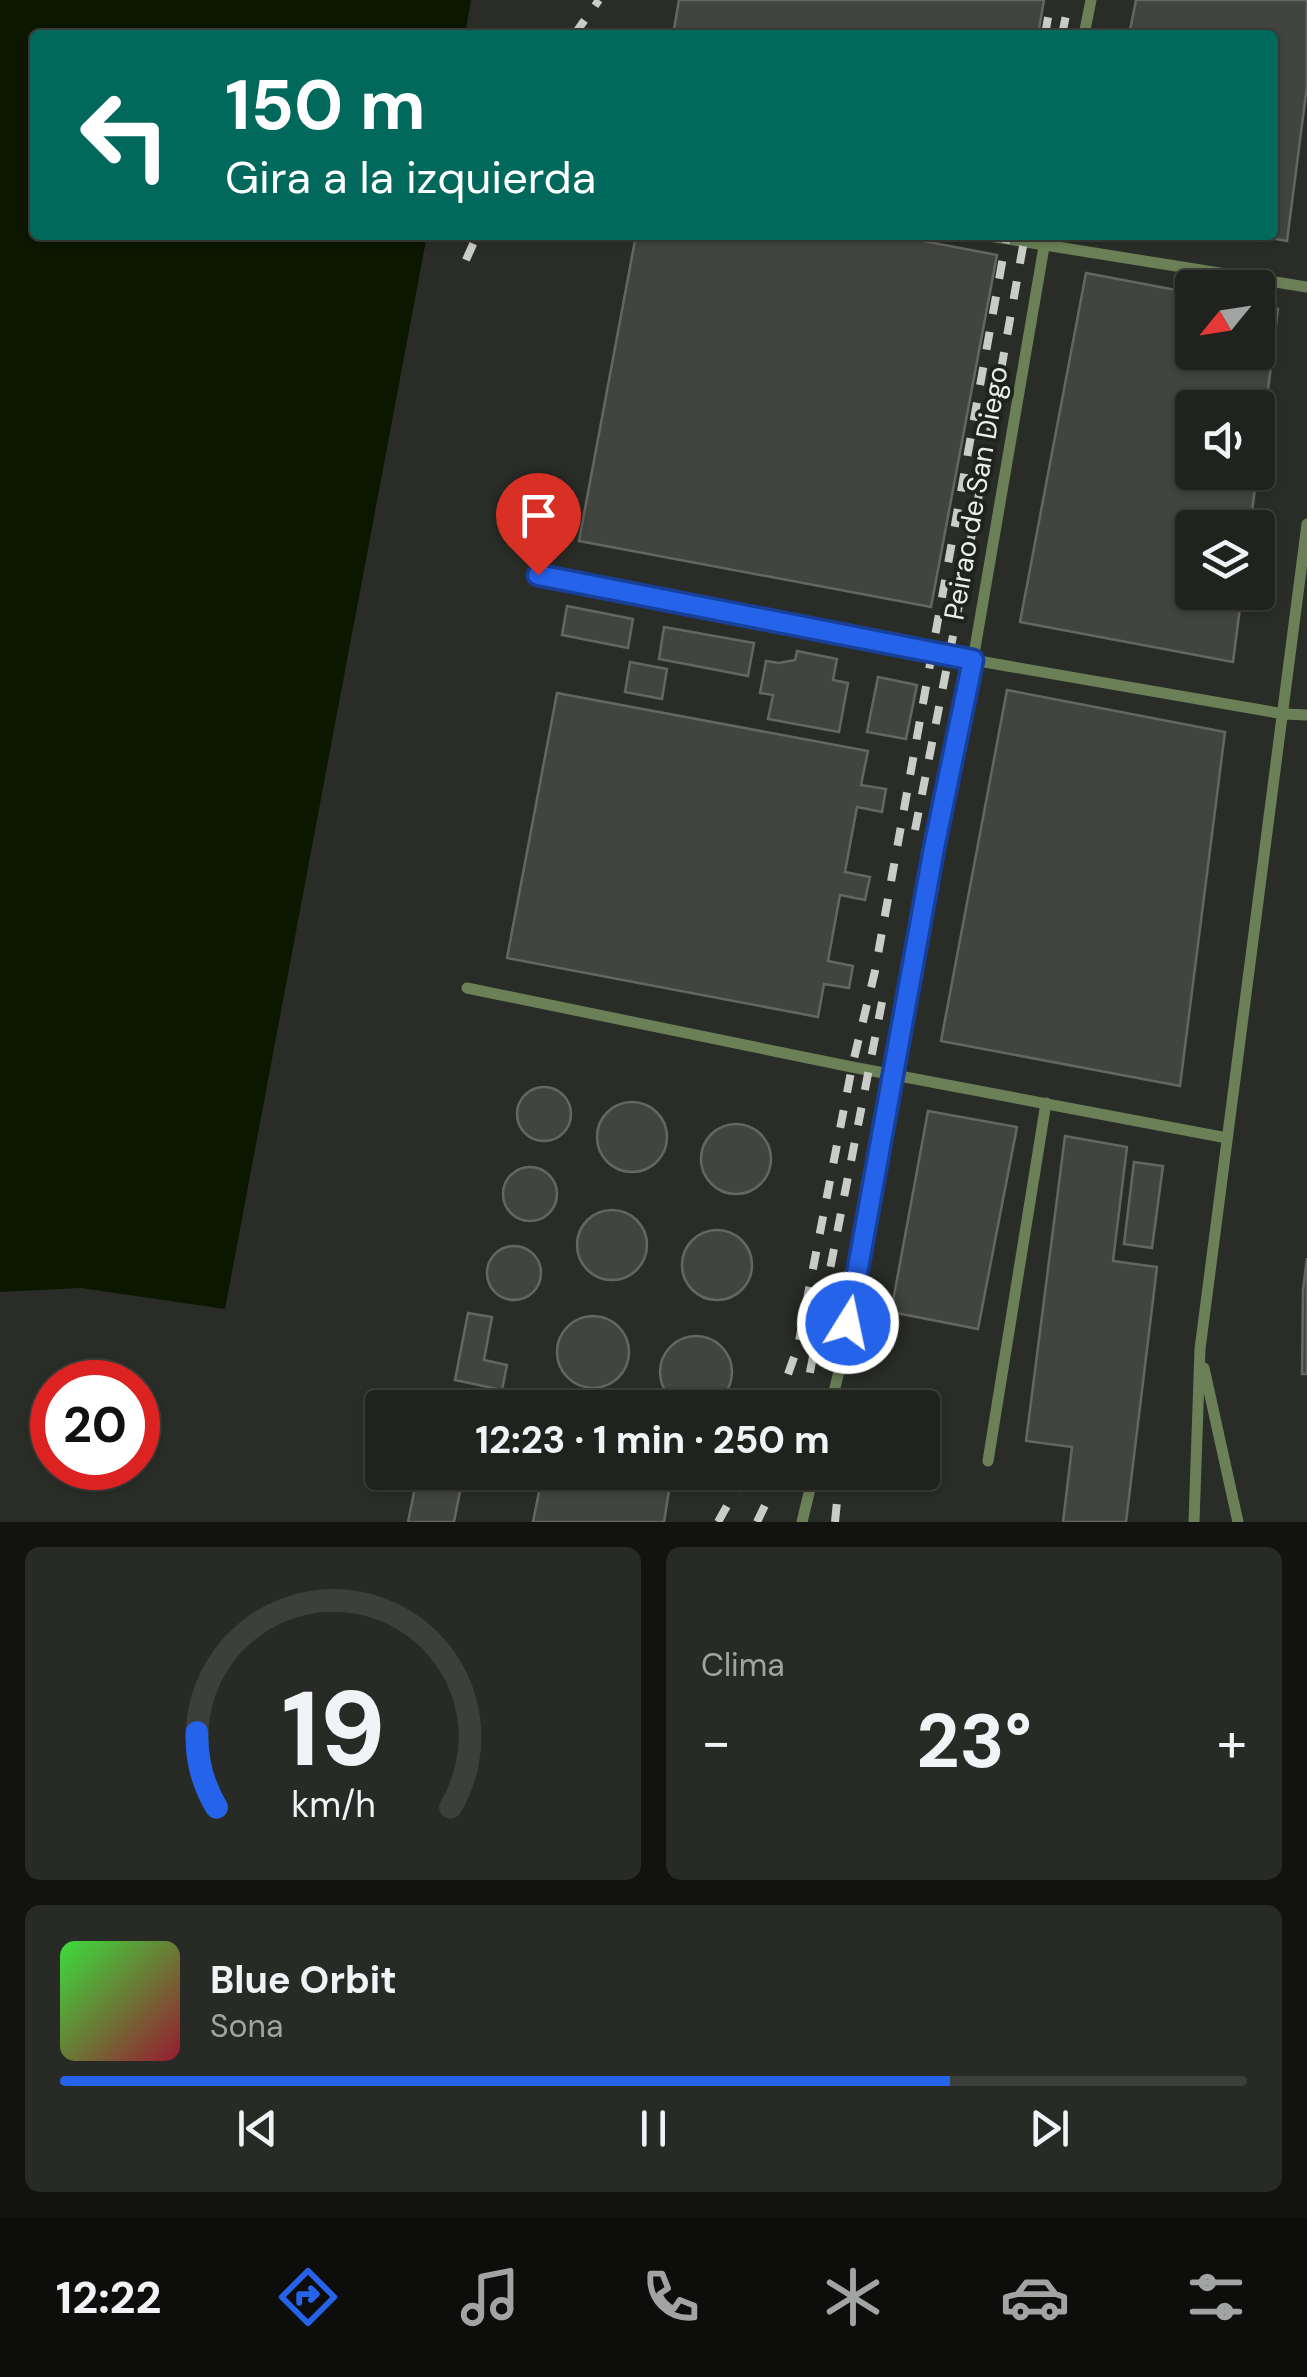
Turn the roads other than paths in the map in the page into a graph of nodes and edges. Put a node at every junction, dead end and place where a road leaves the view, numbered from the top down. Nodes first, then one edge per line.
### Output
1 (1091, 0) edge
2 (1085, 30) edge
3 (1045, 240) edge
4 (1307, 287) edge
5 (1307, 524) edge
6 (538, 575) dead end
7 (973, 660) junction
8 (1284, 714) junction
9 (1307, 715) edge
10 (468, 988) dead end
11 (892, 1073) junction
12 (1046, 1103) junction
13 (1226, 1138) junction
14 (1200, 1349) junction
15 (834, 1390) edge
16 (988, 1460) dead end
17 (810, 1490) edge
18 (802, 1522) edge
19 (1194, 1522) edge
20 (1238, 1522) edge

1 - 2 lane
3 - 4 lane
3 - 7 lane, Peirao de San Diego
5 - 8 lane
6 - 7 lane
7 - 8 lane
7 - 11 lane, Peirao de San Diego
8 - 9 lane
8 - 13 lane
10 - 11 lane
11 - 12 lane
11 - 15 lane, Peirao de San Diego
12 - 13 lane
12 - 16 lane
13 - 14 lane
14 - 19 lane
14 - 20 lane
17 - 18 lane

